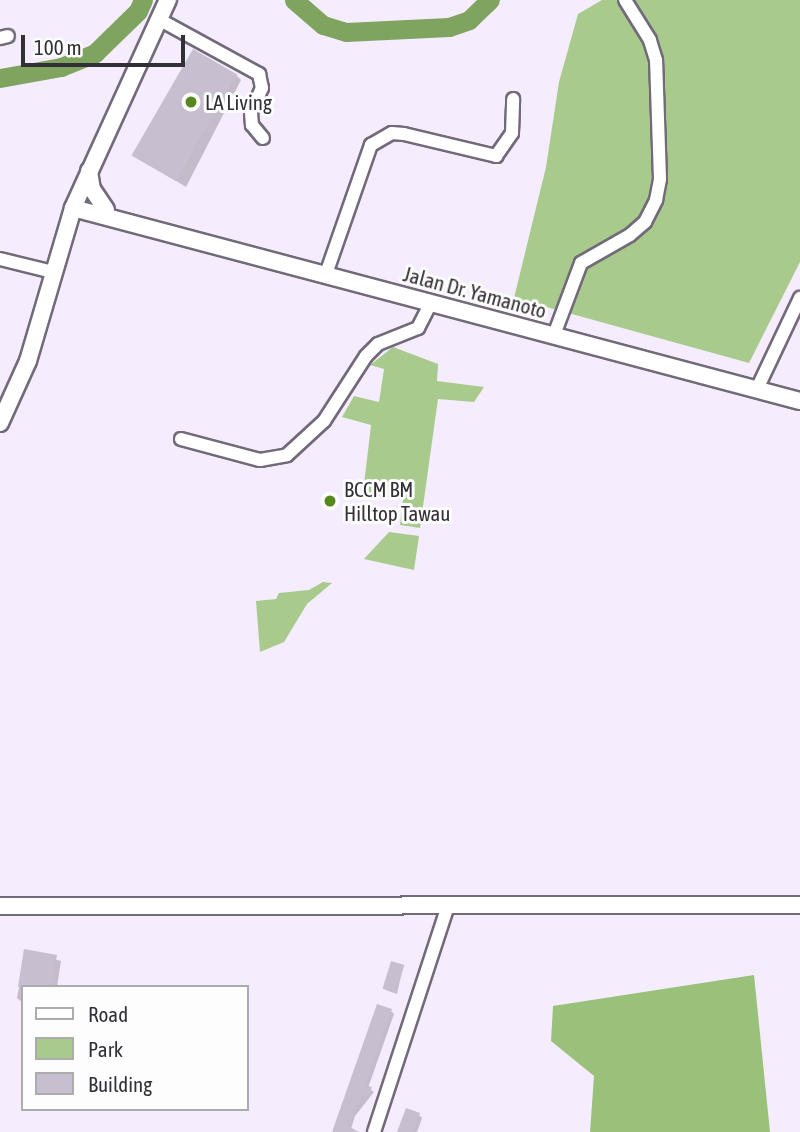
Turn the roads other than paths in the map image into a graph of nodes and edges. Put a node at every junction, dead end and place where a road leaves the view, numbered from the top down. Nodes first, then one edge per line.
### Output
1 (168, 0) edge
2 (625, 0) edge
3 (162, 21) junction
4 (513, 99) dead end
5 (263, 138) dead end
6 (89, 170) junction
7 (74, 204) junction
8 (105, 213) junction
9 (64, 231) junction
10 (0, 259) edge
11 (53, 272) junction
12 (327, 274) junction
13 (800, 298) edge
14 (431, 302) junction
15 (554, 335) junction
16 (757, 389) junction
17 (800, 401) edge
18 (0, 423) edge
19 (181, 439) dead end
20 (448, 905) junction
21 (800, 905) edge
22 (0, 906) edge
23 (374, 1132) edge

1 - 3 main road
2 - 15 street
3 - 5 street
3 - 6 main road
4 - 12 street
6 - 7 main road
6 - 8 main road
7 - 8 main road, Jalan Dr. Yamanoto
7 - 9 main road
8 - 9 main road
8 - 12 main road, Jalan Dr. Yamanoto
9 - 11 main road
10 - 11 street
11 - 18 main road
12 - 14 main road, Jalan Dr. Yamanoto
13 - 16 street
14 - 15 main road, Jalan Dr. Yamanoto
14 - 19 street
15 - 16 main road, Jalan Dr. Yamanoto
16 - 17 main road, Jalan Dr. Yamanoto
20 - 21 main road
20 - 22 main road
20 - 23 street

